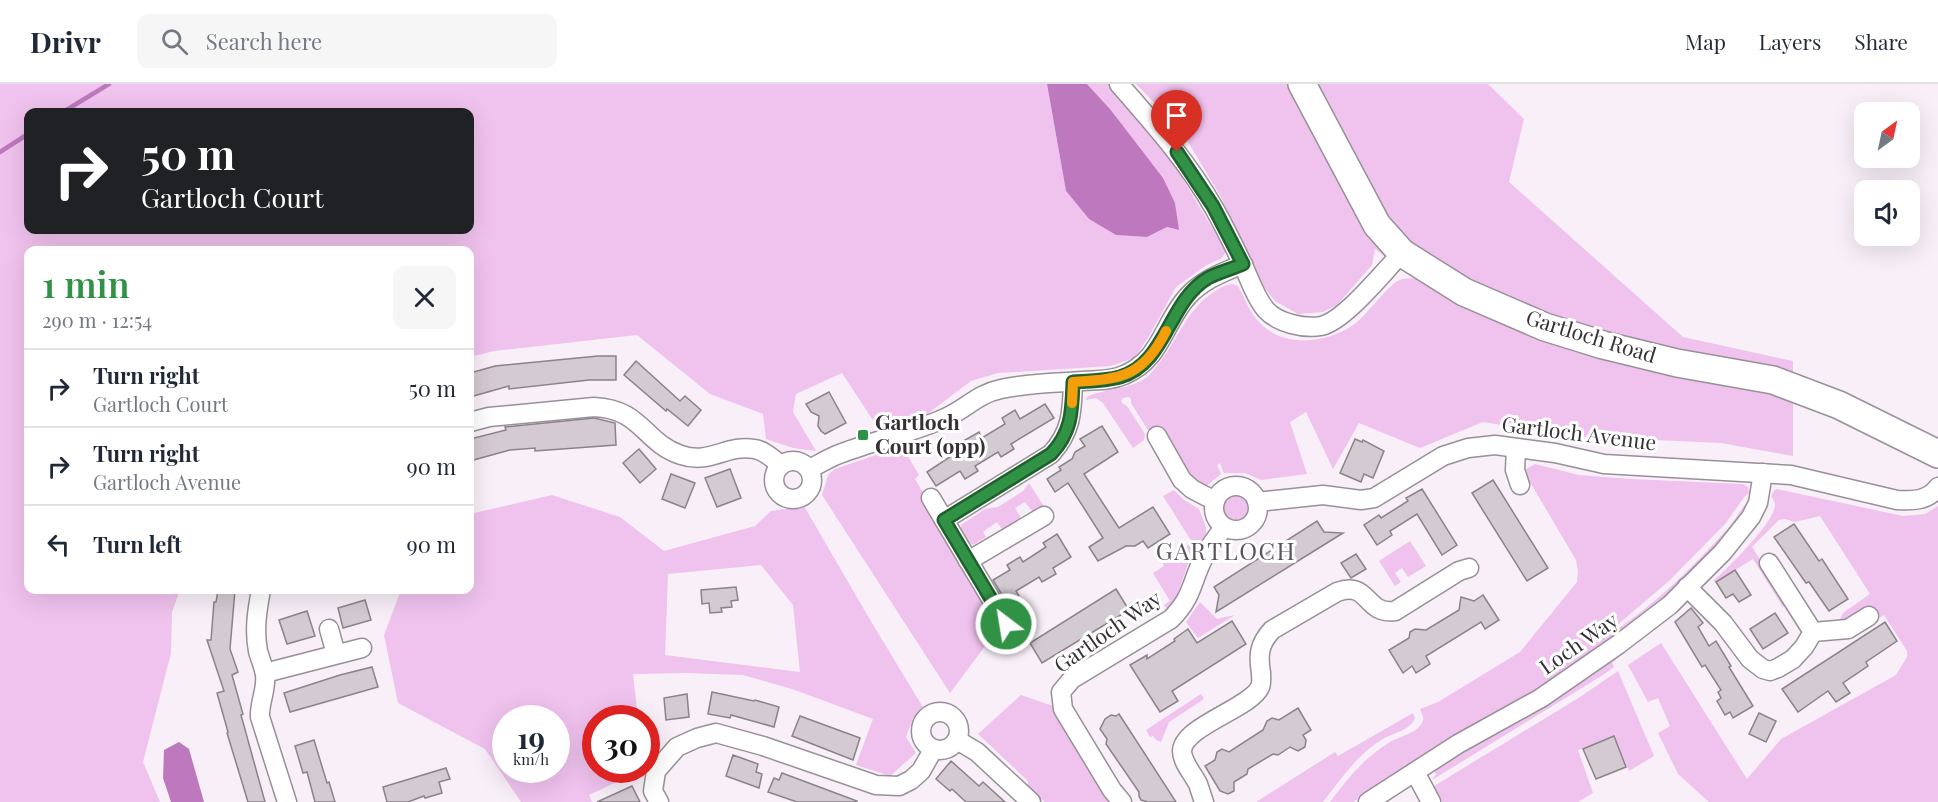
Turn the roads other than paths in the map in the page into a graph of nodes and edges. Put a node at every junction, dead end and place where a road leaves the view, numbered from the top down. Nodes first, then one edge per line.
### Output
1 (1119, 84) edge
2 (1302, 84) edge
3 (1402, 253) junction
4 (1243, 264) junction
5 (1073, 382) junction
6 (474, 421) edge
7 (1157, 436) dead end
8 (1516, 448) junction
9 (1938, 454) edge
10 (781, 465) junction
11 (809, 469) junction
12 (1763, 473) junction
13 (1520, 485) dead end
14 (1938, 487) edge
15 (931, 498) dead end
16 (1215, 501) junction
17 (1257, 502) junction
18 (1033, 516) dead end
19 (944, 520) junction
20 (1224, 527) junction
21 (968, 561) junction
22 (1769, 563) dead end
23 (1469, 568) dead end
24 (1687, 587) junction
25 (260, 594) edge
26 (1869, 616) dead end
27 (1006, 624) dead end
28 (329, 629) dead end
29 (1813, 632) junction
30 (362, 648) dead end
31 (336, 654) junction
32 (265, 674) junction
33 (957, 740) junction
34 (933, 750) junction
35 (1415, 772) junction
36 (656, 796) edge
37 (287, 802) edge
38 (1031, 802) edge
39 (1122, 802) edge
40 (1204, 802) edge
41 (1368, 802) edge
42 (1431, 802) edge

1 - 4 street
2 - 3 main road, Gartloch Road
3 - 4 street
3 - 9 main road, Gartloch Road
4 - 5 street
5 - 11 street
5 - 19 street
6 - 10 street
7 - 16 street
8 - 12 street, Gartloch Avenue
8 - 13 street
8 - 17 street, Gartloch Avenue
10 - 11 street
10 - 11 street
12 - 14 street, Gartloch Avenue
12 - 24 street, Loch Way
15 - 19 street
16 - 17 street
16 - 20 street
17 - 20 street
18 - 21 street
19 - 21 street
20 - 39 street, Gartloch Way
21 - 27 street
22 - 29 street
23 - 40 street
24 - 29 street
24 - 35 street, Loch Way
25 - 32 street
26 - 29 street
28 - 31 street
30 - 31 street
31 - 32 street
32 - 37 street
33 - 34 street
33 - 34 street
33 - 38 street
34 - 36 street
35 - 41 street, Loch Way
35 - 42 street

